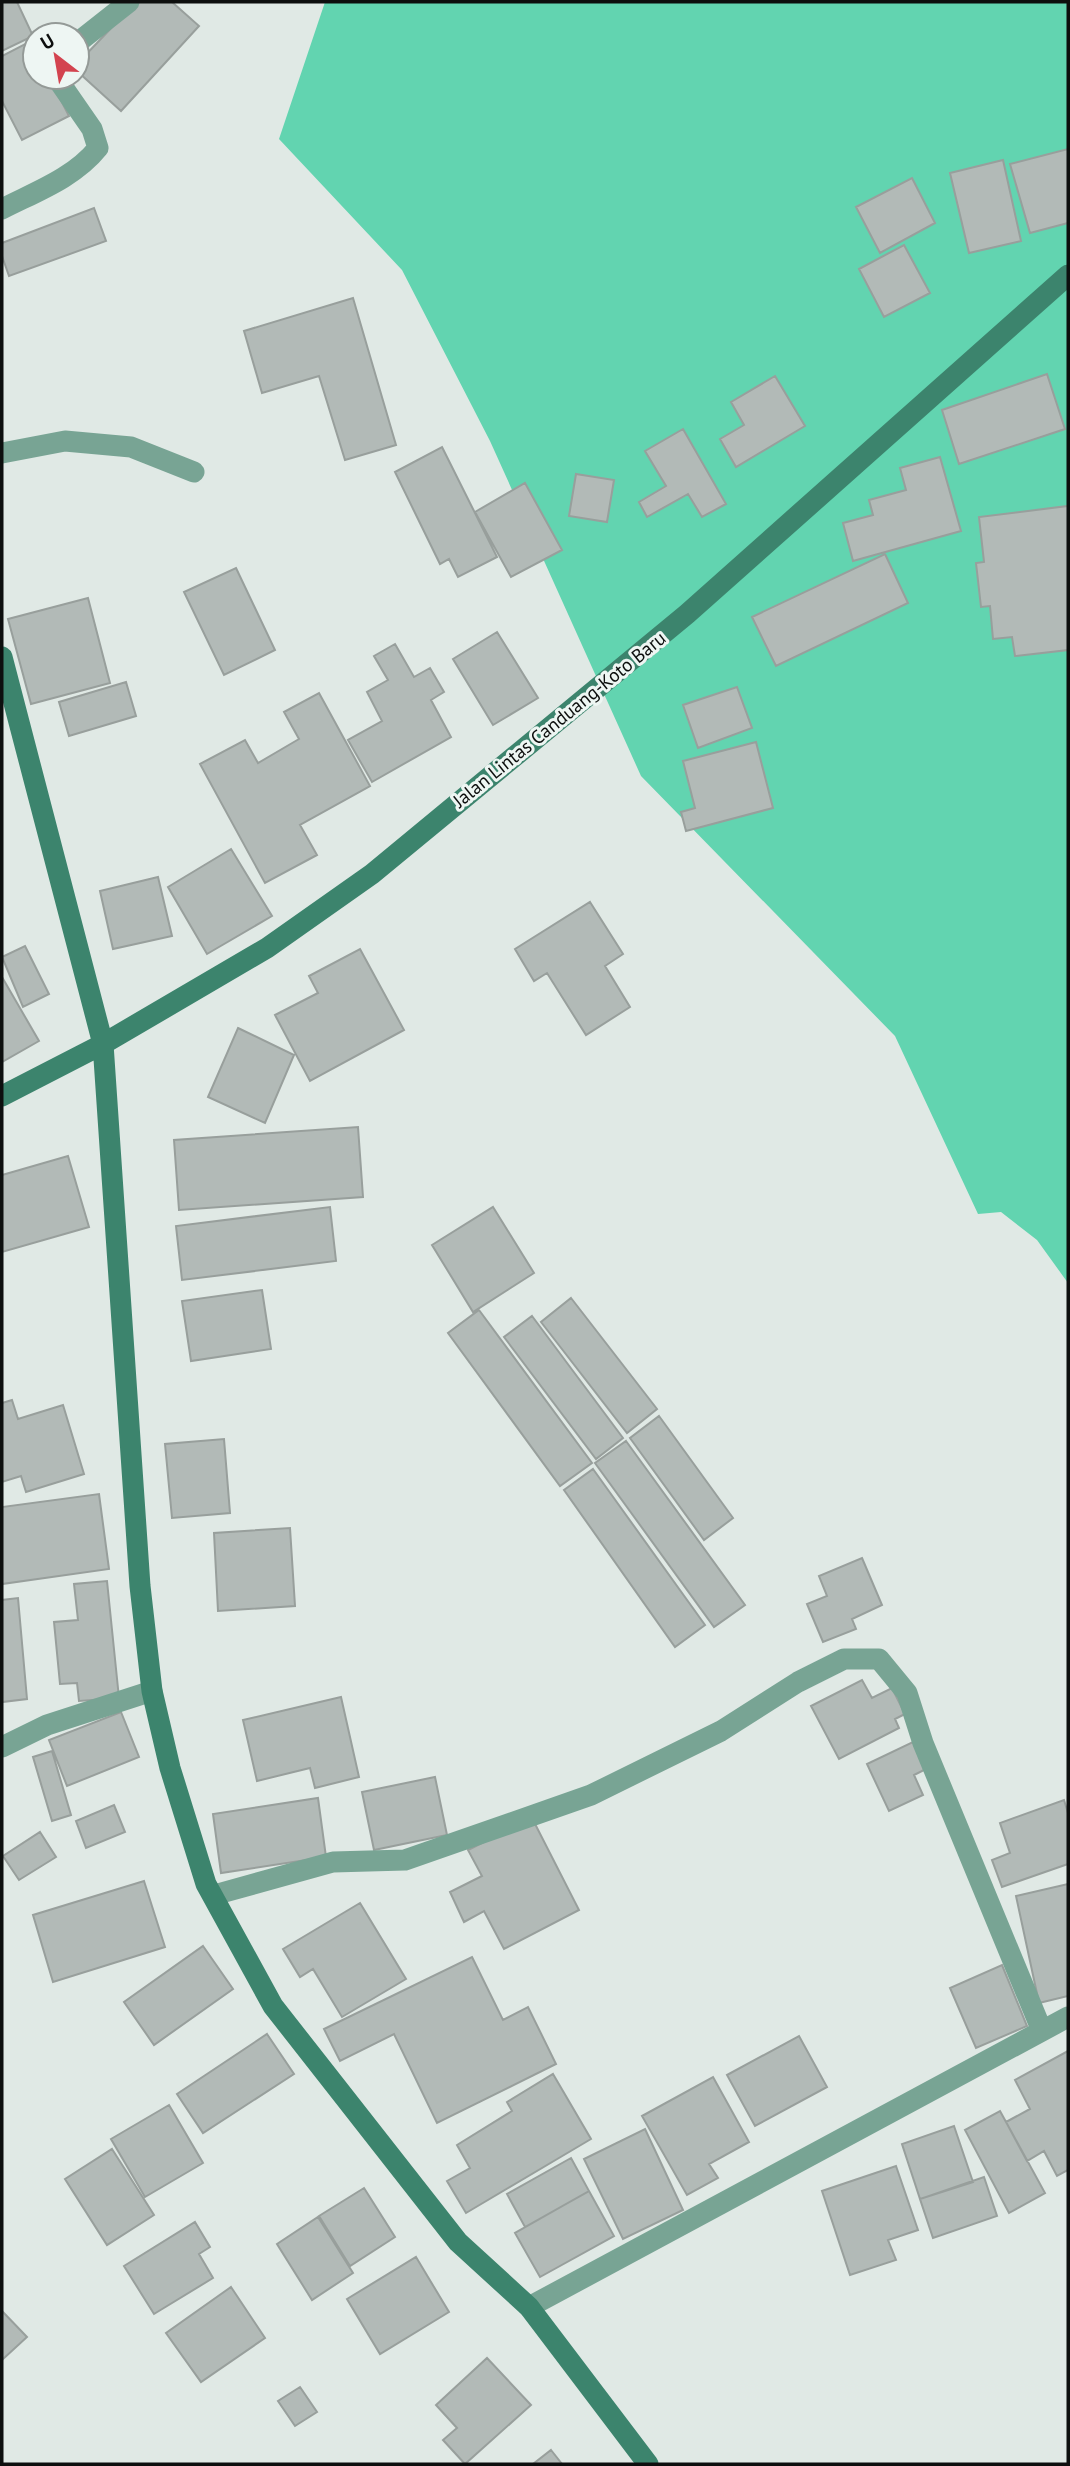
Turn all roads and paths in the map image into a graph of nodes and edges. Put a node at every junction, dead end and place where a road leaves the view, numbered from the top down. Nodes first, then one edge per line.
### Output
1 (128, 2) edge
2 (91, 32) edge
3 (66, 91) edge
4 (2, 209) edge
5 (1068, 275) edge
6 (2, 453) edge
7 (194, 471) dead end
8 (2, 657) edge
9 (103, 1044) junction
10 (2, 1096) edge
11 (152, 1691) junction
12 (2, 1747) edge
13 (214, 1895) junction
14 (1068, 2017) edge
15 (1042, 2031) junction
16 (529, 2307) junction
17 (648, 2464) edge

1 - 2 street
3 - 4 street
5 - 9 street, Jalan Lintas Canduang-Koto Baru
6 - 7 street
8 - 9 street
9 - 10 street, Jalan Lintas Canduang-Koto Baru
9 - 11 street
11 - 12 street
11 - 13 street
13 - 15 street
13 - 16 street
14 - 15 street
15 - 16 street
16 - 17 street

